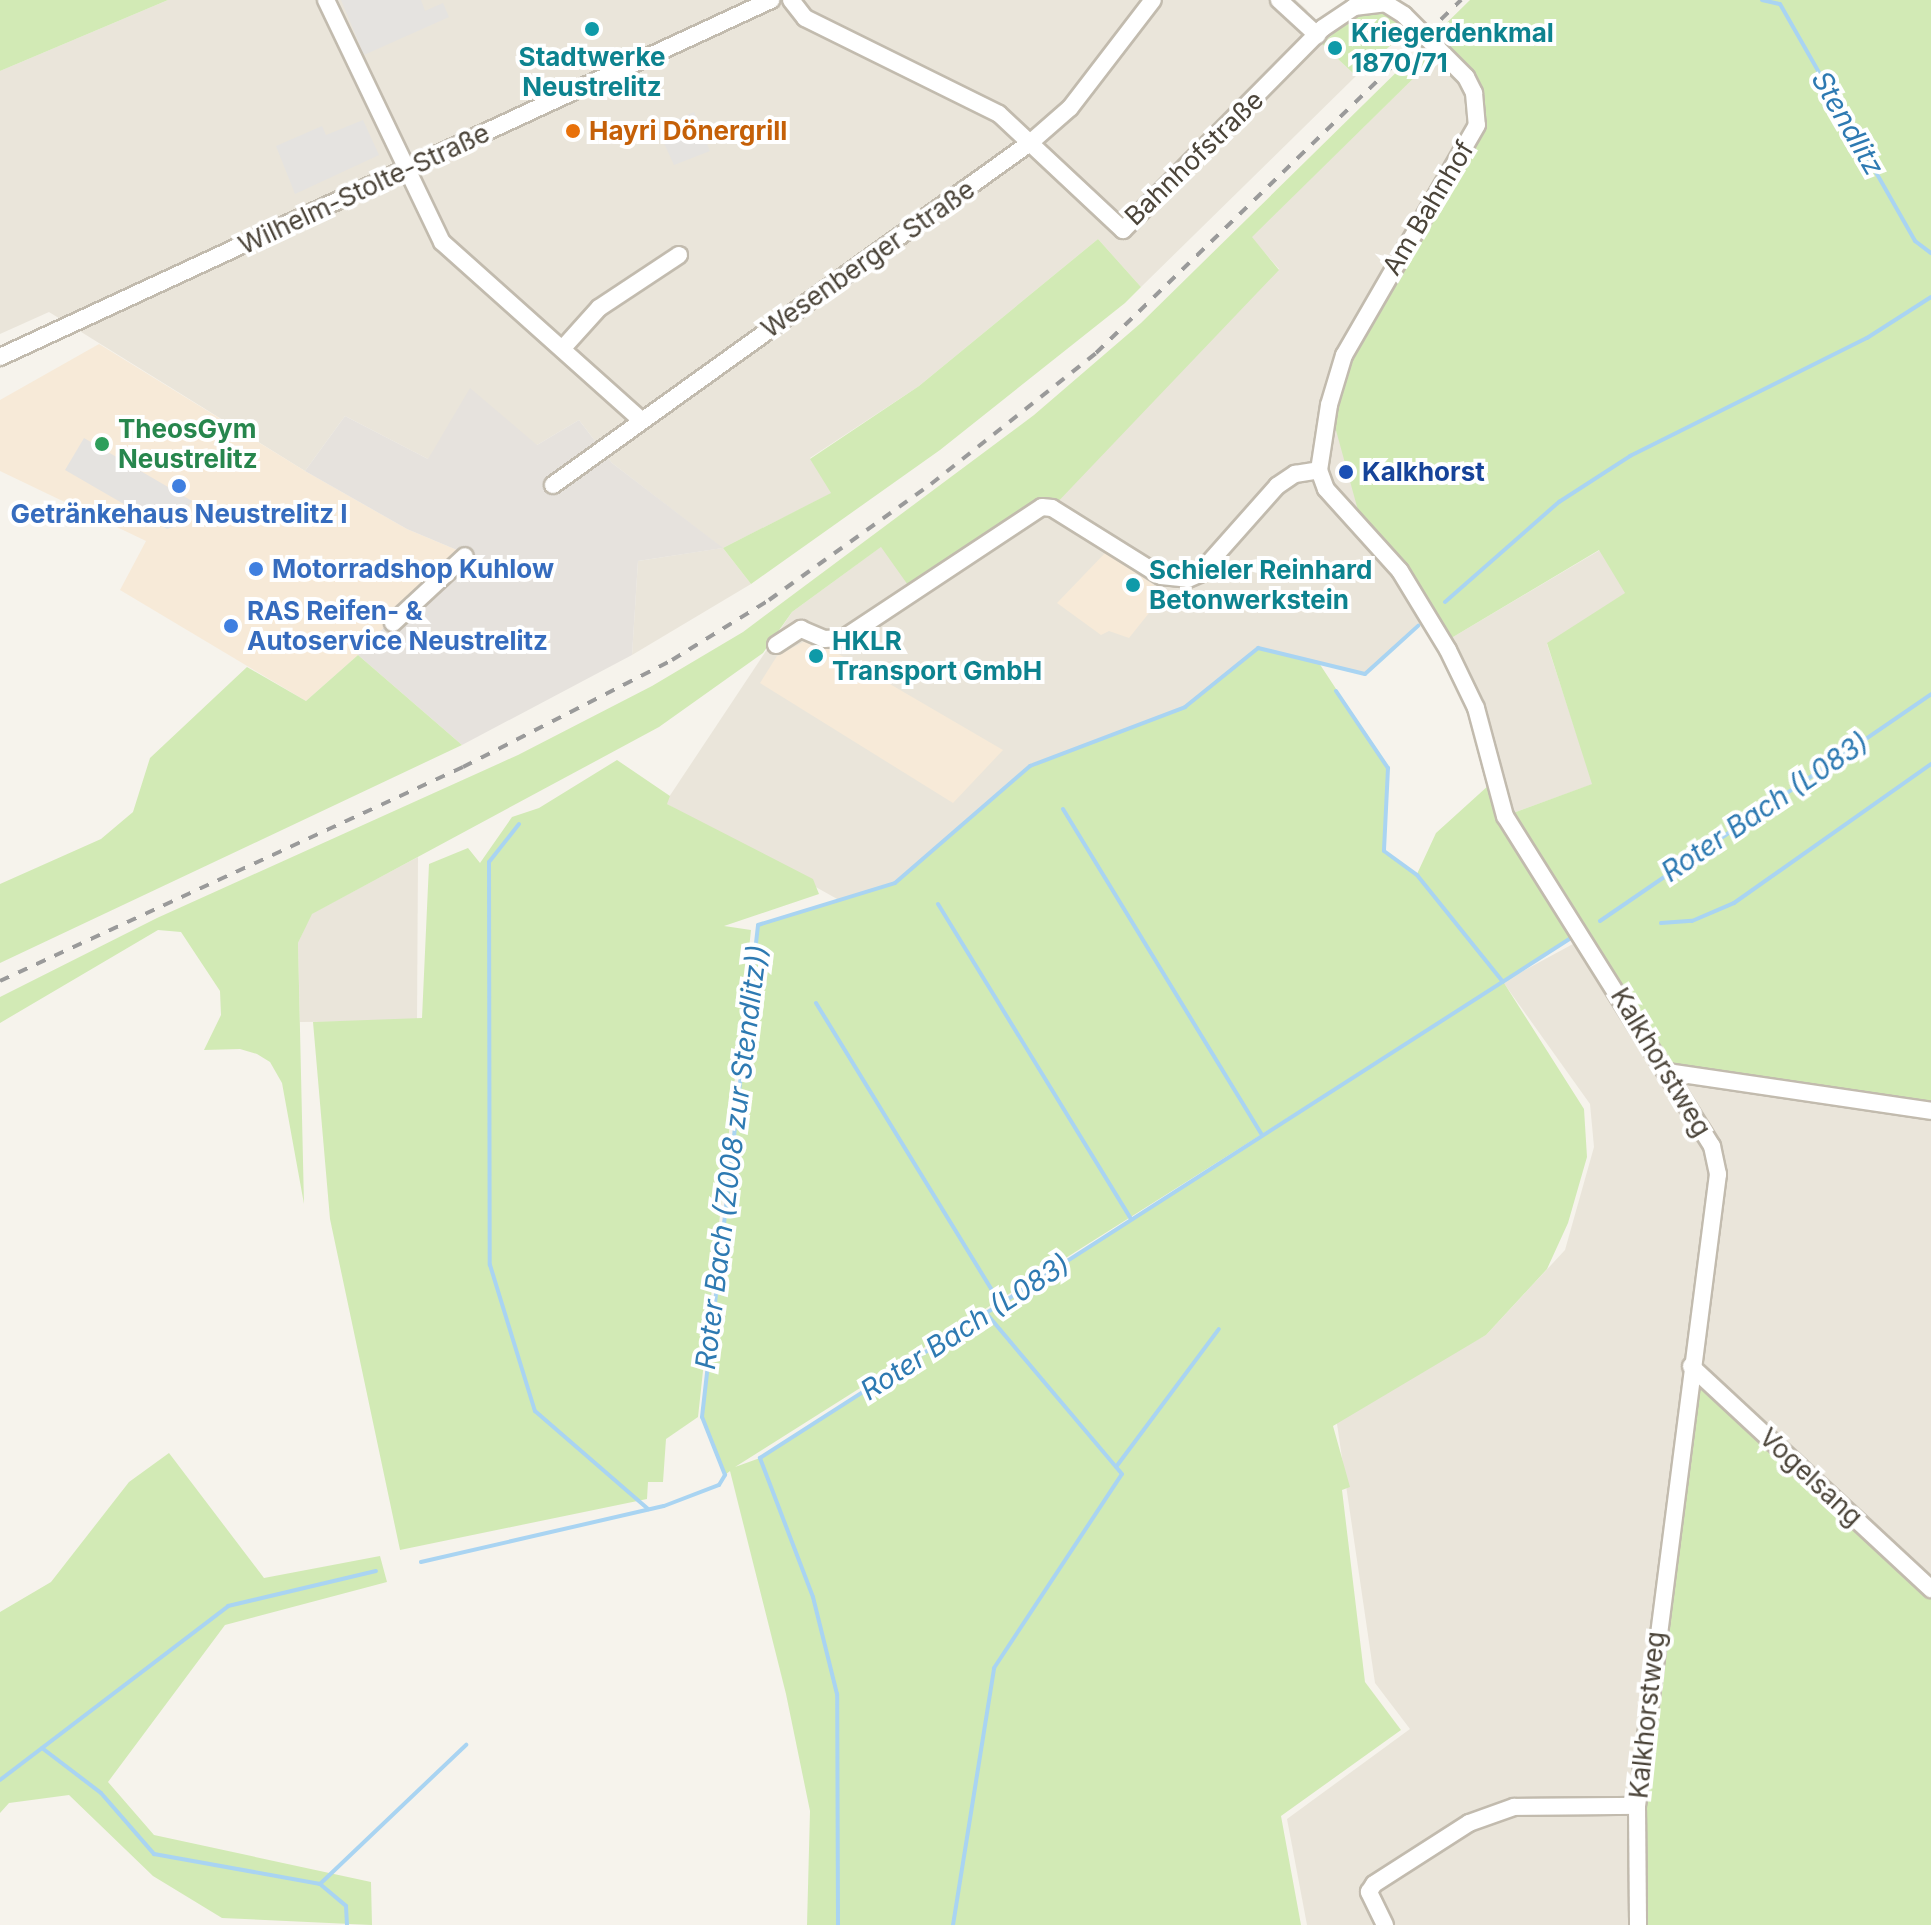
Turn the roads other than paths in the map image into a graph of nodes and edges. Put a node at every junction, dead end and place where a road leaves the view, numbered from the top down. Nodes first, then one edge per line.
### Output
1 (326, 0) edge
2 (791, 0) edge
3 (1153, 0) edge
4 (1279, 0) edge
5 (764, 1) edge
6 (1317, 35) junction
7 (1031, 142) junction
8 (405, 169) junction
9 (679, 255) dead end
10 (563, 348) junction
11 (0, 357) edge
12 (639, 418) junction
13 (1319, 470) junction
14 (553, 485) dead end
15 (465, 556) dead end
16 (393, 623) dead end
17 (776, 645) dead end
18 (1668, 1072) junction
19 (1931, 1111) edge
20 (1691, 1366) junction
21 (1931, 1589) edge
22 (1637, 1806) junction
23 (1385, 1925) edge
24 (1638, 1925) edge

1 - 8 street
2 - 7 street, Bahnhofstraße
3 - 7 street, Wesenberger Straße
4 - 6 street
5 - 8 street, Wilhelm-Stolte-Straße
6 - 7 street, Bahnhofstraße
6 - 13 street, Am Bahnhof
7 - 12 street, Wesenberger Straße
8 - 10 street
8 - 11 street, Wilhelm-Stolte-Straße
9 - 10 street
10 - 12 street
12 - 14 street, Wesenberger Straße
13 - 17 street
13 - 18 street, Kalkhorstweg
15 - 16 street
18 - 19 street
18 - 20 street, Kalkhorstweg
20 - 21 street, Vogelsang
20 - 22 street, Kalkhorstweg
22 - 23 street
22 - 24 street, Kalkhorstweg

